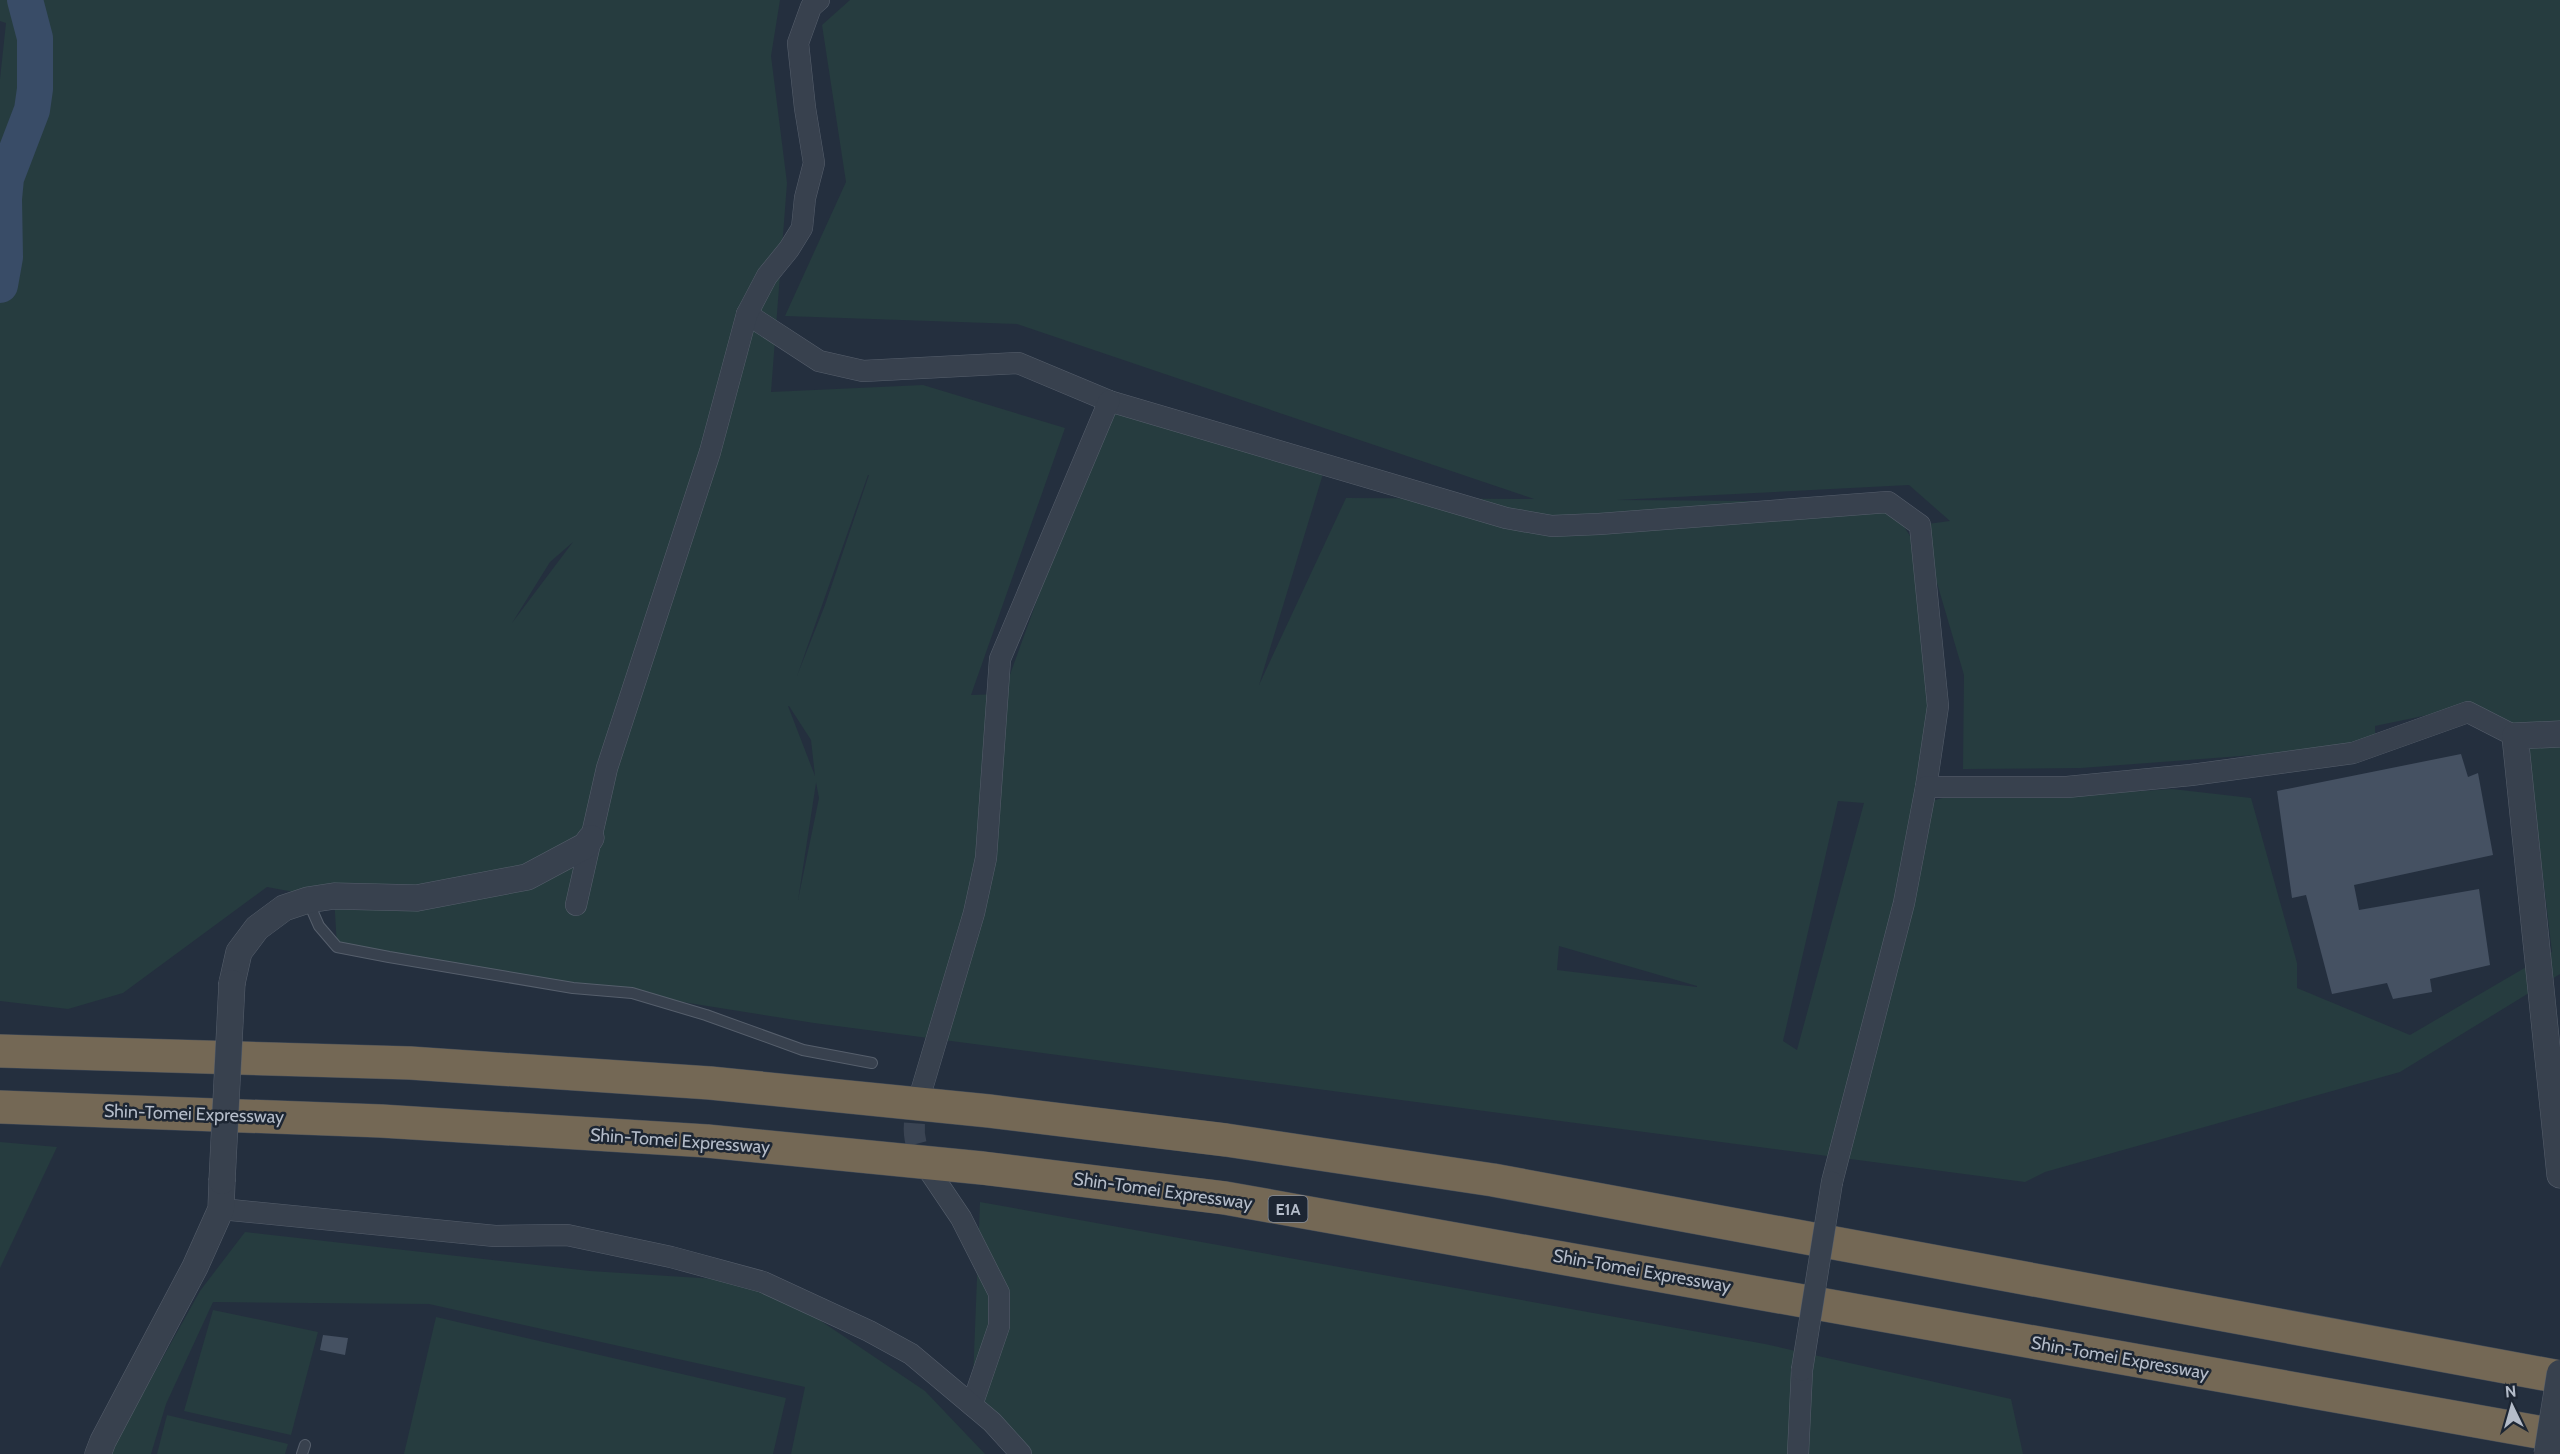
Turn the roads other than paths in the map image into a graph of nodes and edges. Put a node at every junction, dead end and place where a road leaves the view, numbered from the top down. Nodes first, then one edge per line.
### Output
1 (819, 0) edge
2 (747, 314) junction
3 (1109, 401) junction
4 (2560, 734) edge
5 (2516, 736) junction
6 (1926, 787) junction
7 (591, 838) junction
8 (308, 900) junction
9 (576, 905) dead end
10 (2, 1051) edge
11 (872, 1063) dead end
12 (921, 1092) tunnel mouth
13 (0, 1107) edge
14 (930, 1172) tunnel mouth
15 (2560, 1175) edge
16 (221, 1209) junction
17 (2560, 1375) edge
18 (972, 1405) junction
19 (2560, 1436) edge
20 (98, 1454) edge
21 (1021, 1454) edge
22 (1798, 1454) edge
23 (2547, 1454) edge

1 - 2 street
2 - 3 street
2 - 7 street
3 - 6 street
3 - 12 street
4 - 5 street
5 - 6 street
5 - 15 street
6 - 22 street, bridge
7 - 8 street
7 - 9 street
8 - 11 lane
8 - 16 street, bridge
10 - 17 highway
13 - 19 highway, Shin-Tomei Expressway / E1A
14 - 18 street
16 - 18 street
16 - 20 street
17 - 23 street, bridge
18 - 21 street

